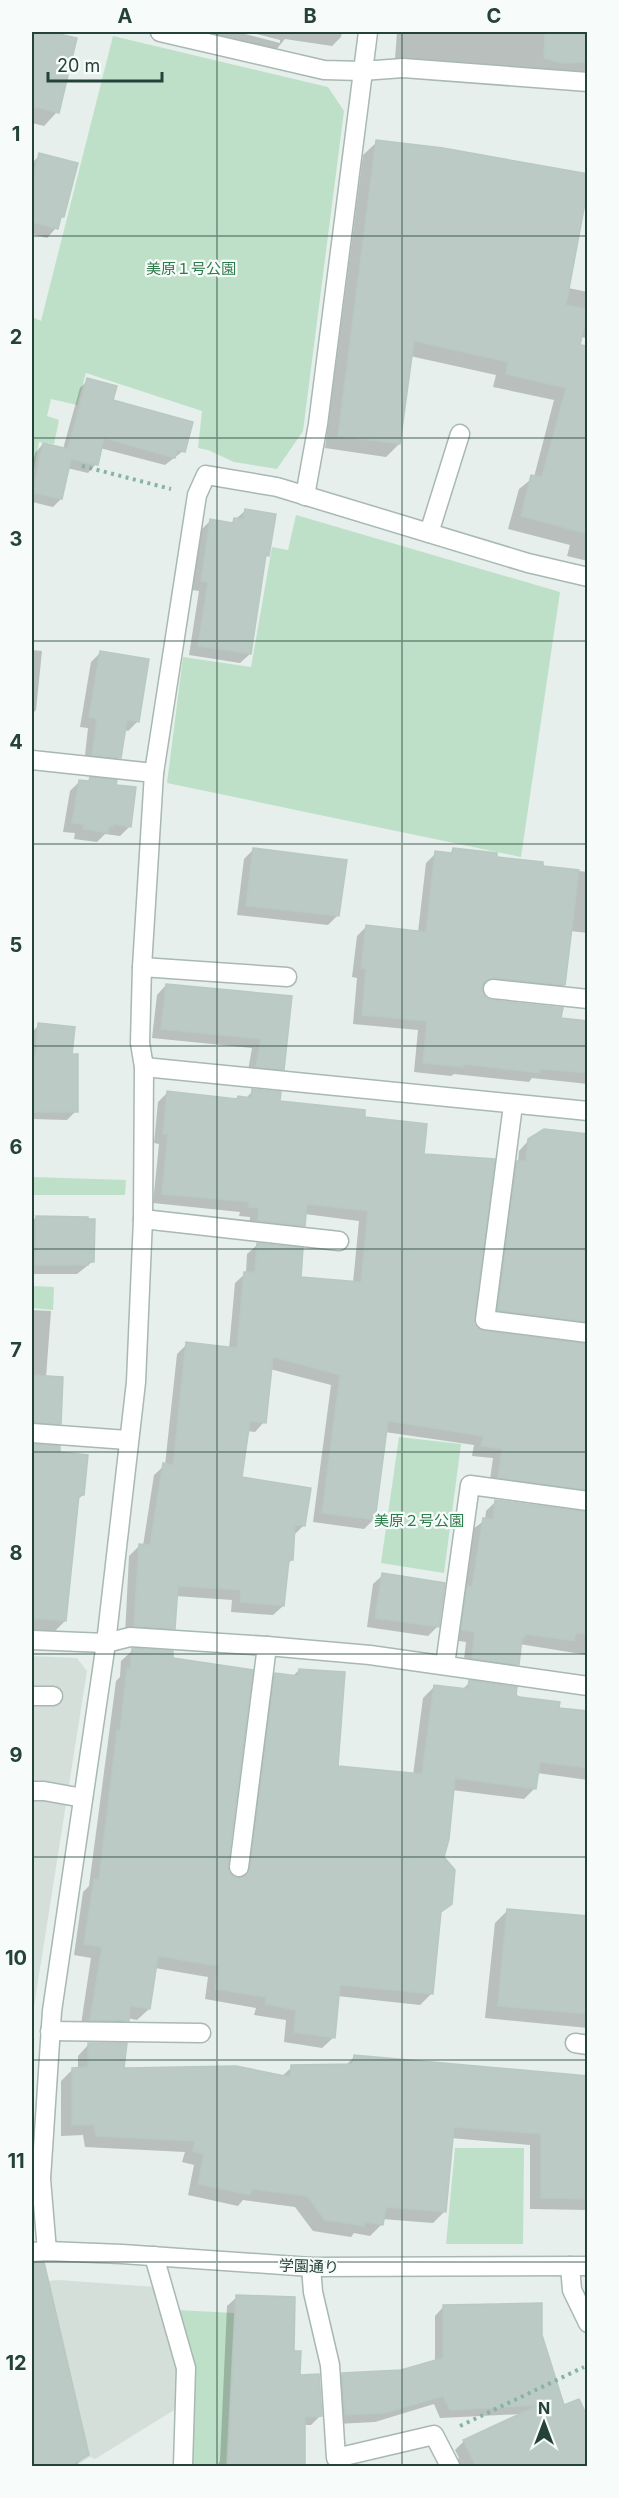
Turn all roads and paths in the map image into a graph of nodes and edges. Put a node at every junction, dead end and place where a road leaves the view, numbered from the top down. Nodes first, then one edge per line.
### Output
1 (160, 32) edge
2 (368, 32) edge
3 (362, 71) junction
4 (588, 82) edge
5 (460, 434) dead end
6 (82, 466) dead end
7 (197, 495) junction
8 (305, 496) junction
9 (429, 533) junction
10 (588, 577) edge
11 (32, 760) edge
12 (154, 773) junction
13 (142, 967) junction
14 (287, 977) dead end
15 (493, 989) dead end
16 (588, 999) edge
17 (144, 1067) junction
18 (513, 1105) junction
19 (588, 1111) edge
20 (143, 1219) junction
21 (339, 1241) dead end
22 (588, 1333) edge
23 (32, 1433) edge
24 (127, 1440) junction
25 (588, 1501) edge
26 (32, 1640) edge
27 (106, 1643) junction
28 (267, 1647) junction
29 (445, 1665) junction
30 (588, 1686) edge
31 (32, 1696) edge
32 (53, 1696) dead end
33 (32, 1791) edge
34 (83, 1798) junction
35 (239, 1867) dead end
36 (50, 2031) junction
37 (201, 2033) dead end
38 (39, 2252) edge
39 (154, 2256) junction
40 (579, 2266) edge
41 (311, 2267) junction
42 (588, 2323) edge
43 (584, 2367) dead end
44 (434, 2435) junction
45 (183, 2466) edge
46 (450, 2466) edge

1 - 3 street
2 - 3 street
3 - 4 street
3 - 8 street
5 - 9 street
6 - 7 path
7 - 8 street
7 - 12 street
8 - 9 street
9 - 10 street
11 - 12 street
12 - 13 street
13 - 14 street
13 - 17 street
15 - 16 street
17 - 18 street
17 - 20 street
18 - 19 street
18 - 22 street
20 - 21 street
20 - 24 street
23 - 24 street
24 - 27 street
25 - 29 street
26 - 27 street
27 - 28 street
27 - 34 street
28 - 29 street
28 - 35 street
29 - 30 street
31 - 32 street
33 - 34 street
34 - 36 street
36 - 37 street
36 - 38 street
38 - 39 street, 学園通り
39 - 41 street, 学園通り
39 - 45 street
40 - 41 street, 学園通り
40 - 42 street
41 - 44 street
43 - 44 path
44 - 46 street

